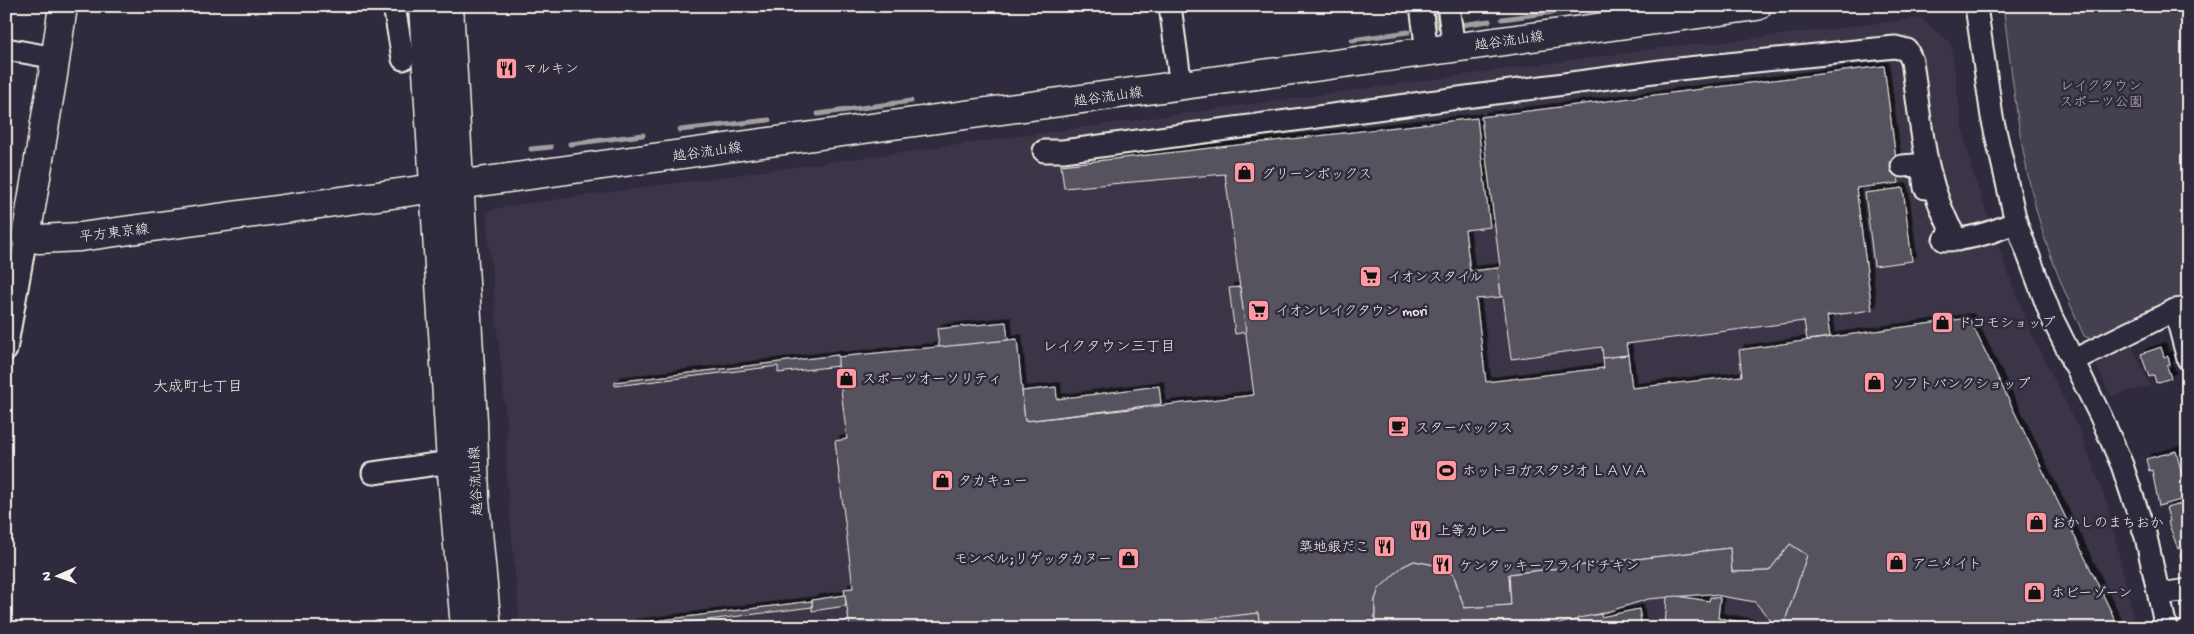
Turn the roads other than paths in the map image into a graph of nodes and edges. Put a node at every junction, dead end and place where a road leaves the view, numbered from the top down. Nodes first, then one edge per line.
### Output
1 (63, 6) edge
2 (394, 6) edge
3 (423, 6) edge
4 (449, 6) edge
5 (1170, 6) edge
6 (1421, 6) edge
7 (1448, 6) edge
8 (1757, 6) edge
9 (1976, 6) edge
10 (1454, 48) junction
11 (6, 50) edge
12 (1427, 52) junction
13 (56, 58) junction
14 (403, 59) dead end
15 (1181, 86) junction
16 (1044, 151) dead end
17 (1902, 166) dead end
18 (446, 186) junction
19 (2016, 222) junction
20 (26, 236) junction
21 (1957, 240) junction
22 (2182, 309) edge
23 (6, 350) edge
24 (2188, 359) edge
25 (2072, 361) junction
26 (450, 462) junction
27 (373, 473) dead end
28 (2188, 590) edge
29 (2160, 594) junction
30 (465, 628) edge
31 (487, 628) edge
32 (2166, 628) edge

1 - 13 main road
2 - 14 street
3 - 18 main road, 越谷流山線
4 - 18 main road, 越谷流山線
5 - 15 street
6 - 12 street
7 - 10 street
8 - 10 main road, 越谷流山線
9 - 19 street
10 - 12 main road, 越谷流山線
11 - 13 street
12 - 15 main road, 越谷流山線
13 - 20 main road
15 - 18 main road, 越谷流山線
16 - 21 street
17 - 21 street
18 - 20 main road, 平方東京線
18 - 26 main road, 越谷流山線
18 - 31 main road, 越谷流山線
19 - 21 street
19 - 25 street
20 - 23 street
22 - 24 street
22 - 25 street
25 - 29 street
26 - 27 street
26 - 30 main road, 越谷流山線
28 - 29 street
29 - 32 street

